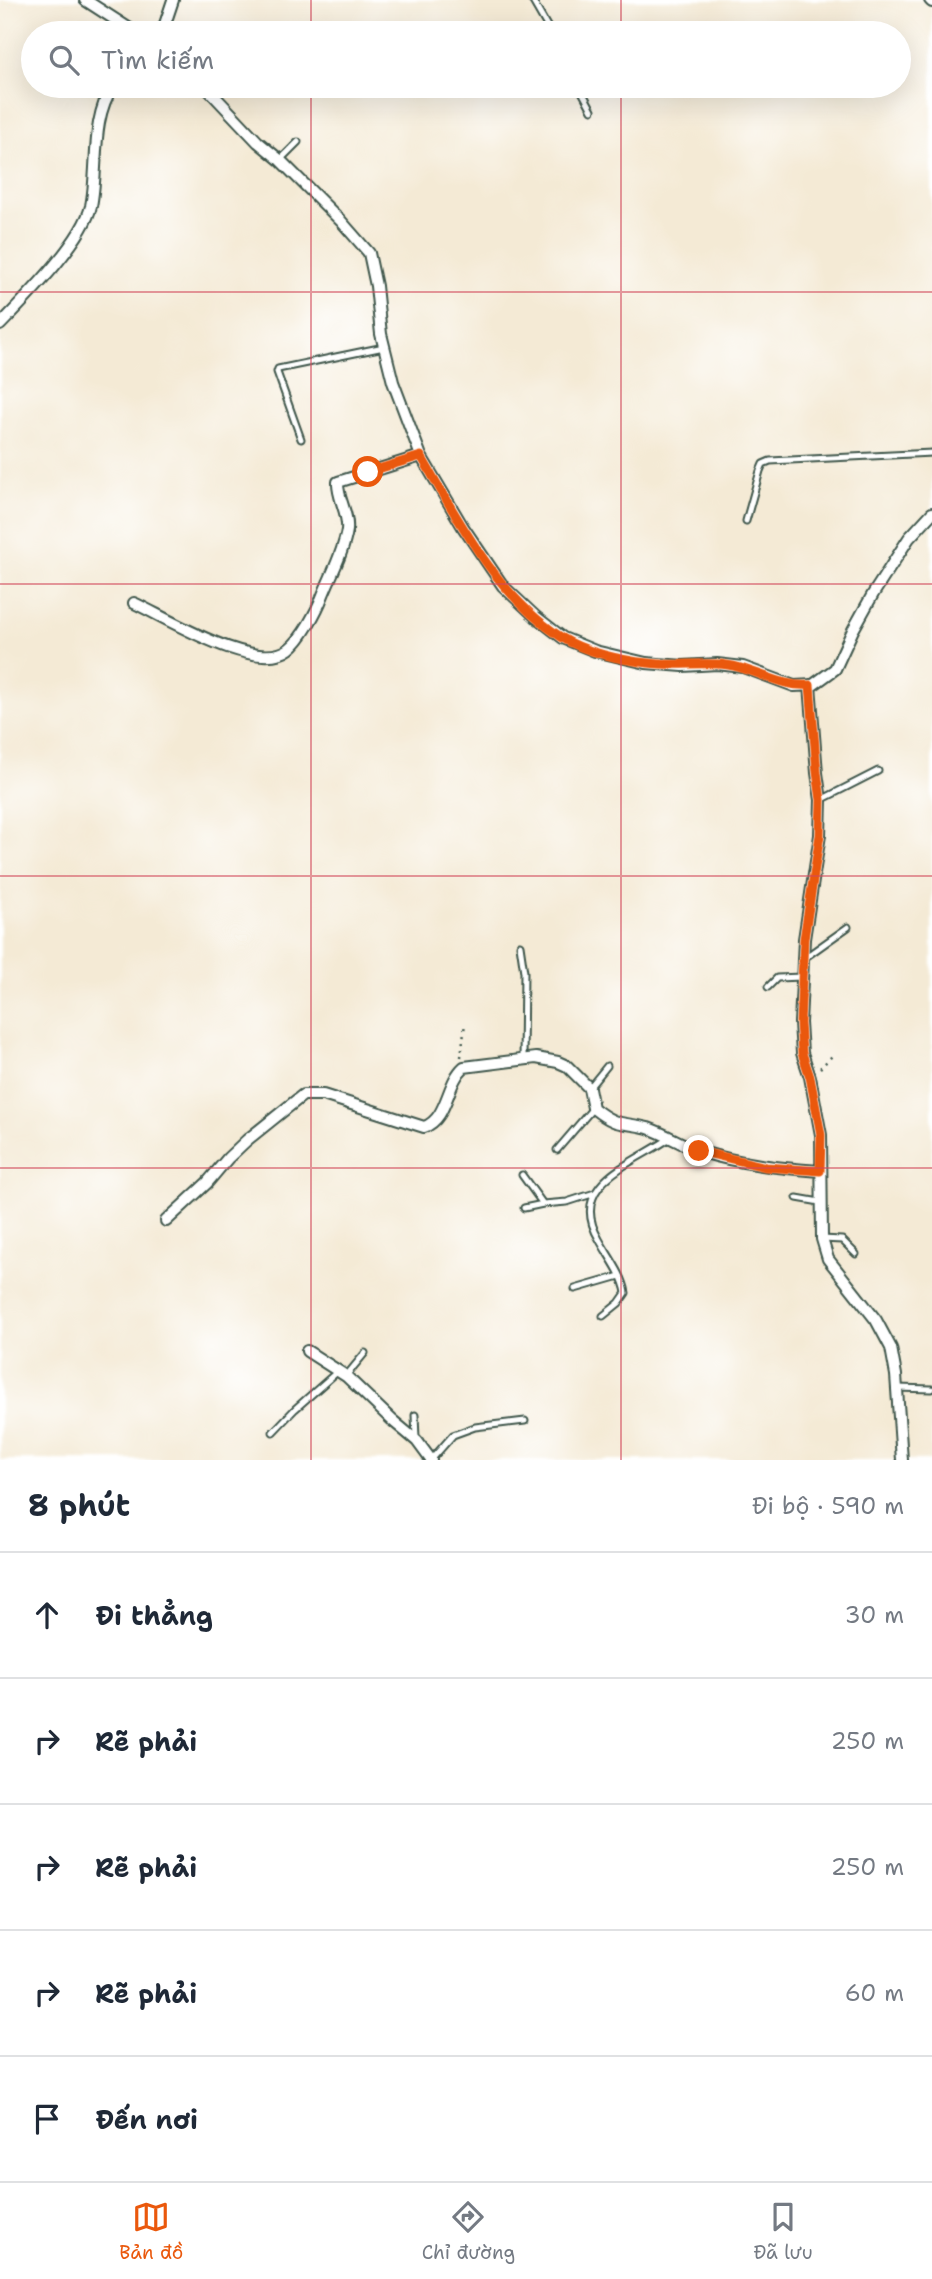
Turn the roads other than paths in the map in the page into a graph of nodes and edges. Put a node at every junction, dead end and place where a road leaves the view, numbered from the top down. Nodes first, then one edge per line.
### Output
1 (85, 0) edge
2 (173, 0) edge
3 (532, 0) edge
4 (117, 21) edge
5 (166, 21) edge
6 (544, 21) edge
7 (108, 98) edge
8 (219, 98) edge
9 (586, 98) edge
10 (593, 110) dead end
11 (298, 142) dead end
12 (280, 160) junction
13 (0, 325) edge
14 (384, 347) junction
15 (301, 439) dead end
16 (932, 453) edge
17 (421, 456) junction
18 (932, 513) edge
19 (746, 521) dead end
20 (134, 603) dead end
21 (810, 685) junction
22 (878, 771) dead end
23 (821, 800) junction
24 (848, 927) dead end
25 (520, 945) dead end
26 (803, 959) junction
27 (802, 978) junction
28 (768, 987) dead end
29 (523, 1060) junction
30 (607, 1066) dead end
31 (589, 1088) junction
32 (593, 1108) junction
33 (670, 1139) junction
34 (557, 1150) dead end
35 (820, 1171) junction
36 (522, 1175) dead end
37 (594, 1193) junction
38 (797, 1198) dead end
39 (820, 1202) junction
40 (543, 1203) junction
41 (524, 1208) dead end
42 (166, 1221) dead end
43 (822, 1240) junction
44 (856, 1254) dead end
45 (620, 1276) junction
46 (575, 1289) dead end
47 (604, 1316) dead end
48 (306, 1351) dead end
49 (365, 1353) dead end
50 (342, 1373) junction
51 (897, 1388) junction
52 (932, 1389) edge
53 (415, 1415) dead end
54 (525, 1421) dead end
55 (274, 1432) dead end
56 (416, 1441) junction
57 (431, 1460) edge
58 (902, 1460) edge

1 - 4 street
2 - 5 street
3 - 6 lane
7 - 13 street
8 - 12 street
9 - 10 lane
11 - 12 lane
12 - 14 street
14 - 15 lane
14 - 17 street
16 - 19 lane
17 - 20 street
17 - 21 street
18 - 21 street
21 - 23 street
22 - 23 lane
23 - 26 street
24 - 26 lane
25 - 29 lane
26 - 27 street
27 - 28 lane
27 - 35 street
29 - 31 street
29 - 42 street
30 - 31 lane
31 - 32 street
32 - 33 street
32 - 34 lane
33 - 35 street
33 - 37 lane
35 - 39 street
36 - 40 lane
37 - 40 lane
37 - 45 lane
38 - 39 lane
39 - 43 street
40 - 41 lane
43 - 44 lane
43 - 51 street
45 - 46 lane
45 - 47 lane
48 - 50 street
49 - 50 lane
50 - 55 lane
50 - 56 street
51 - 52 lane
51 - 58 street
53 - 56 lane
54 - 57 lane
56 - 57 street

